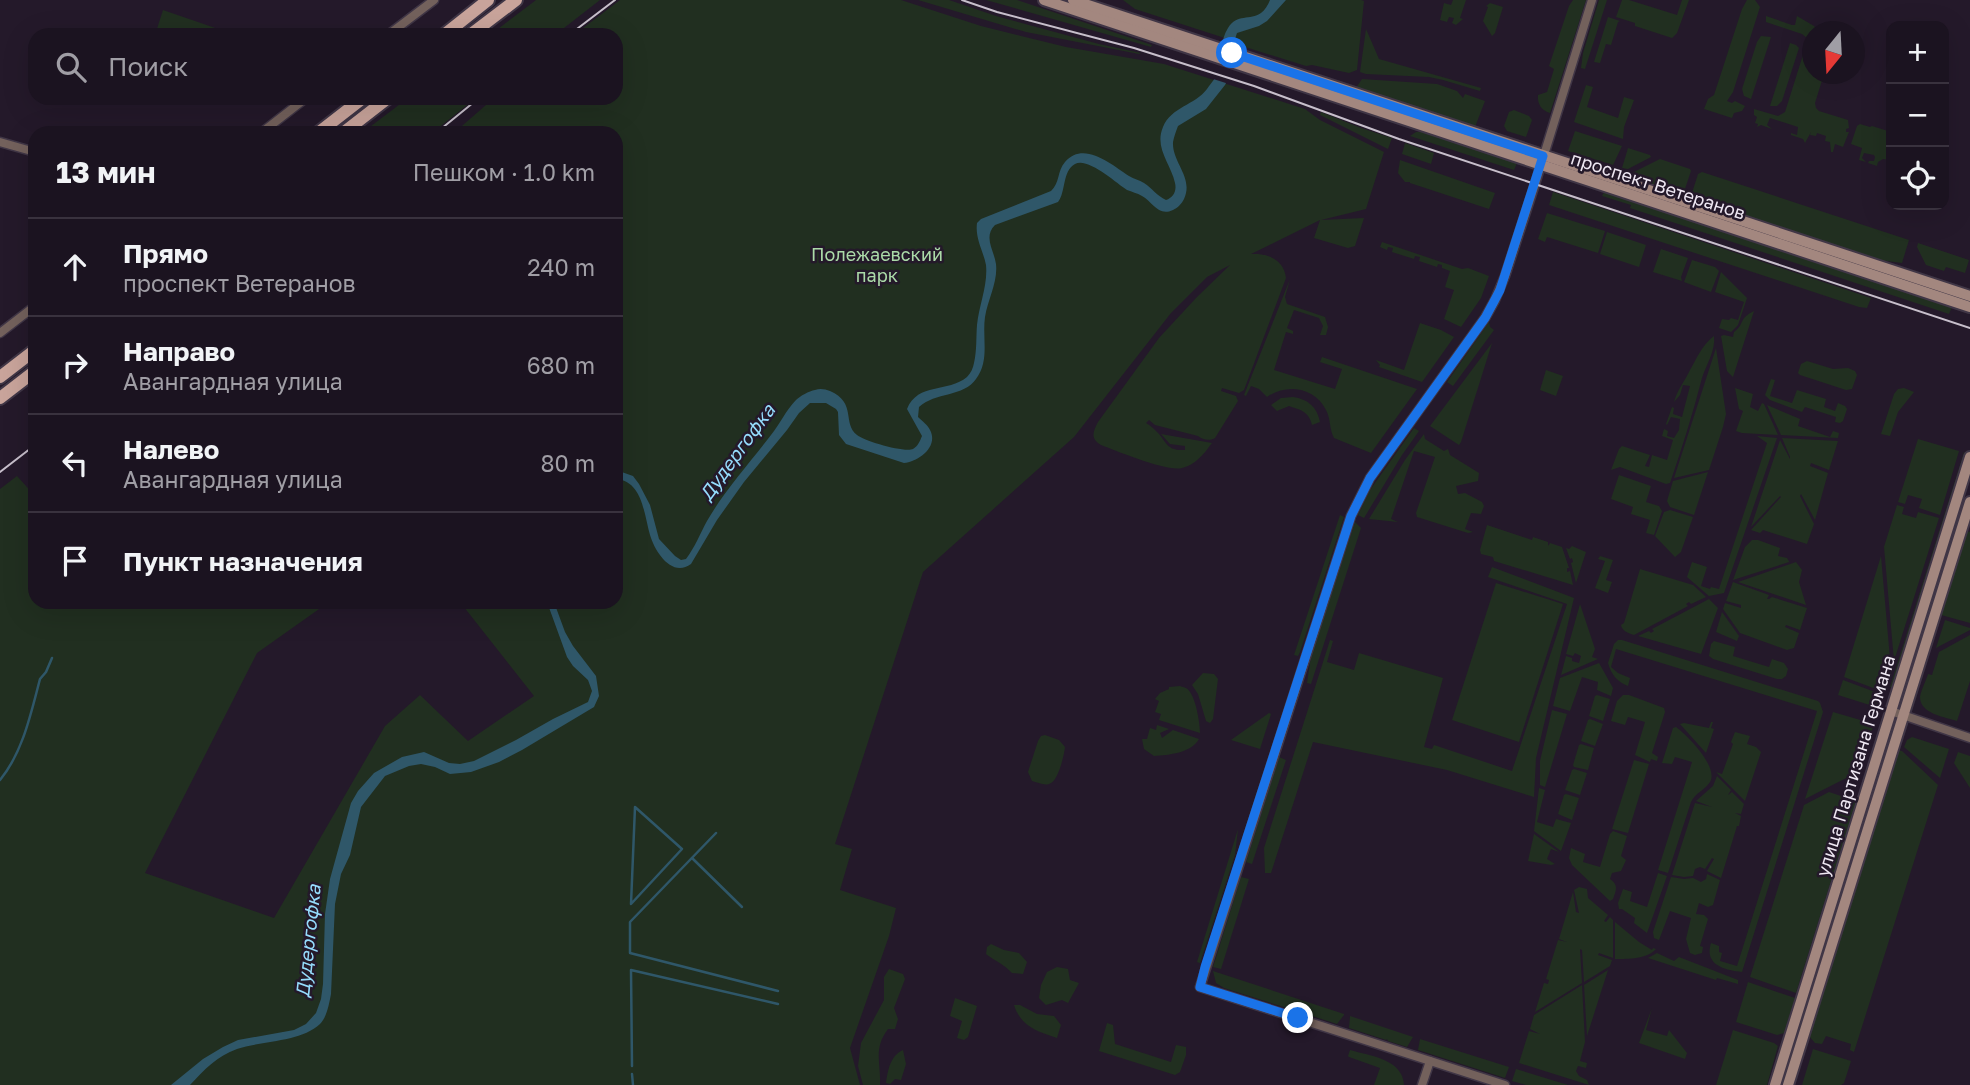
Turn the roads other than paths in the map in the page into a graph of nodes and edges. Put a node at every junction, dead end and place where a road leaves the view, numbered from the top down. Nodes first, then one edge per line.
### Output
1 (434, 0) edge
2 (488, 0) edge
3 (516, 0) edge
4 (1044, 0) edge
5 (1073, 0) edge
6 (1592, 0) edge
7 (397, 28) edge
8 (453, 28) edge
9 (479, 28) edge
10 (1205, 48) junction
11 (297, 105) edge
12 (354, 105) edge
13 (379, 105) edge
14 (270, 126) edge
15 (327, 126) edge
16 (352, 126) edge
17 (0, 142) edge
18 (28, 150) edge
19 (1542, 161) junction
20 (1970, 296) edge
21 (1970, 307) edge
22 (28, 311) edge
23 (0, 333) edge
24 (28, 355) edge
25 (28, 376) edge
26 (0, 377) edge
27 (0, 398) edge
28 (1970, 457) edge
29 (1970, 502) edge
30 (1897, 713) junction
31 (1970, 738) edge
32 (1430, 1061) junction
33 (1422, 1085) edge
34 (1505, 1085) edge
35 (1774, 1085) edge
36 (1788, 1085) edge

1 - 7 street
2 - 8 main road
3 - 9 main road
4 - 10 main road
5 - 10 main road
6 - 19 street
10 - 19 main road, проспект Ветеранов
11 - 14 street
12 - 15 main road
13 - 16 main road
17 - 18 street
19 - 20 main road, проспект Ветеранов
19 - 21 main road, проспект Ветеранов
19 - 32 street
22 - 23 street
24 - 26 main road
25 - 27 main road
28 - 30 main road, улица Партизана Германа
29 - 30 main road, улица Партизана Германа
30 - 31 street
30 - 35 main road, улица Партизана Германа
30 - 36 main road, улица Партизана Германа
32 - 33 street
32 - 34 street

